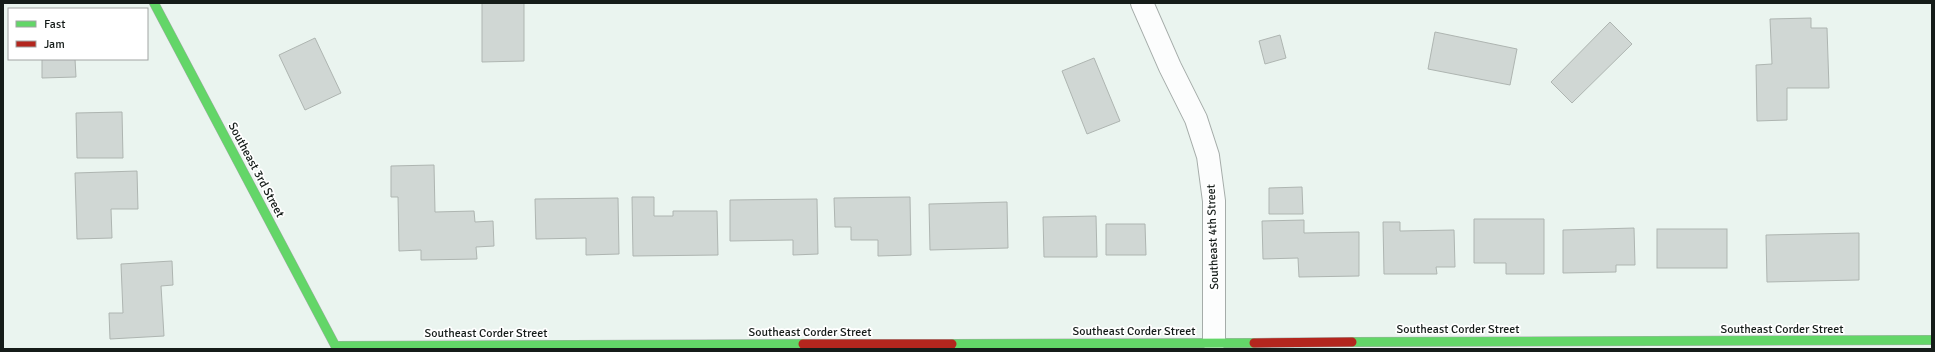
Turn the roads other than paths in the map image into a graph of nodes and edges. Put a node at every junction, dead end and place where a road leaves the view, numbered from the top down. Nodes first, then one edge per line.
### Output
1 (154, 3) edge
2 (1142, 3) edge
3 (1932, 340) edge
4 (1214, 342) junction
5 (336, 347) edge

1 - 5 street, Southeast 3rd Street
2 - 4 street, Southeast 4th Street
3 - 4 street, Southeast Corder Street
4 - 5 street, Southeast Corder Street

